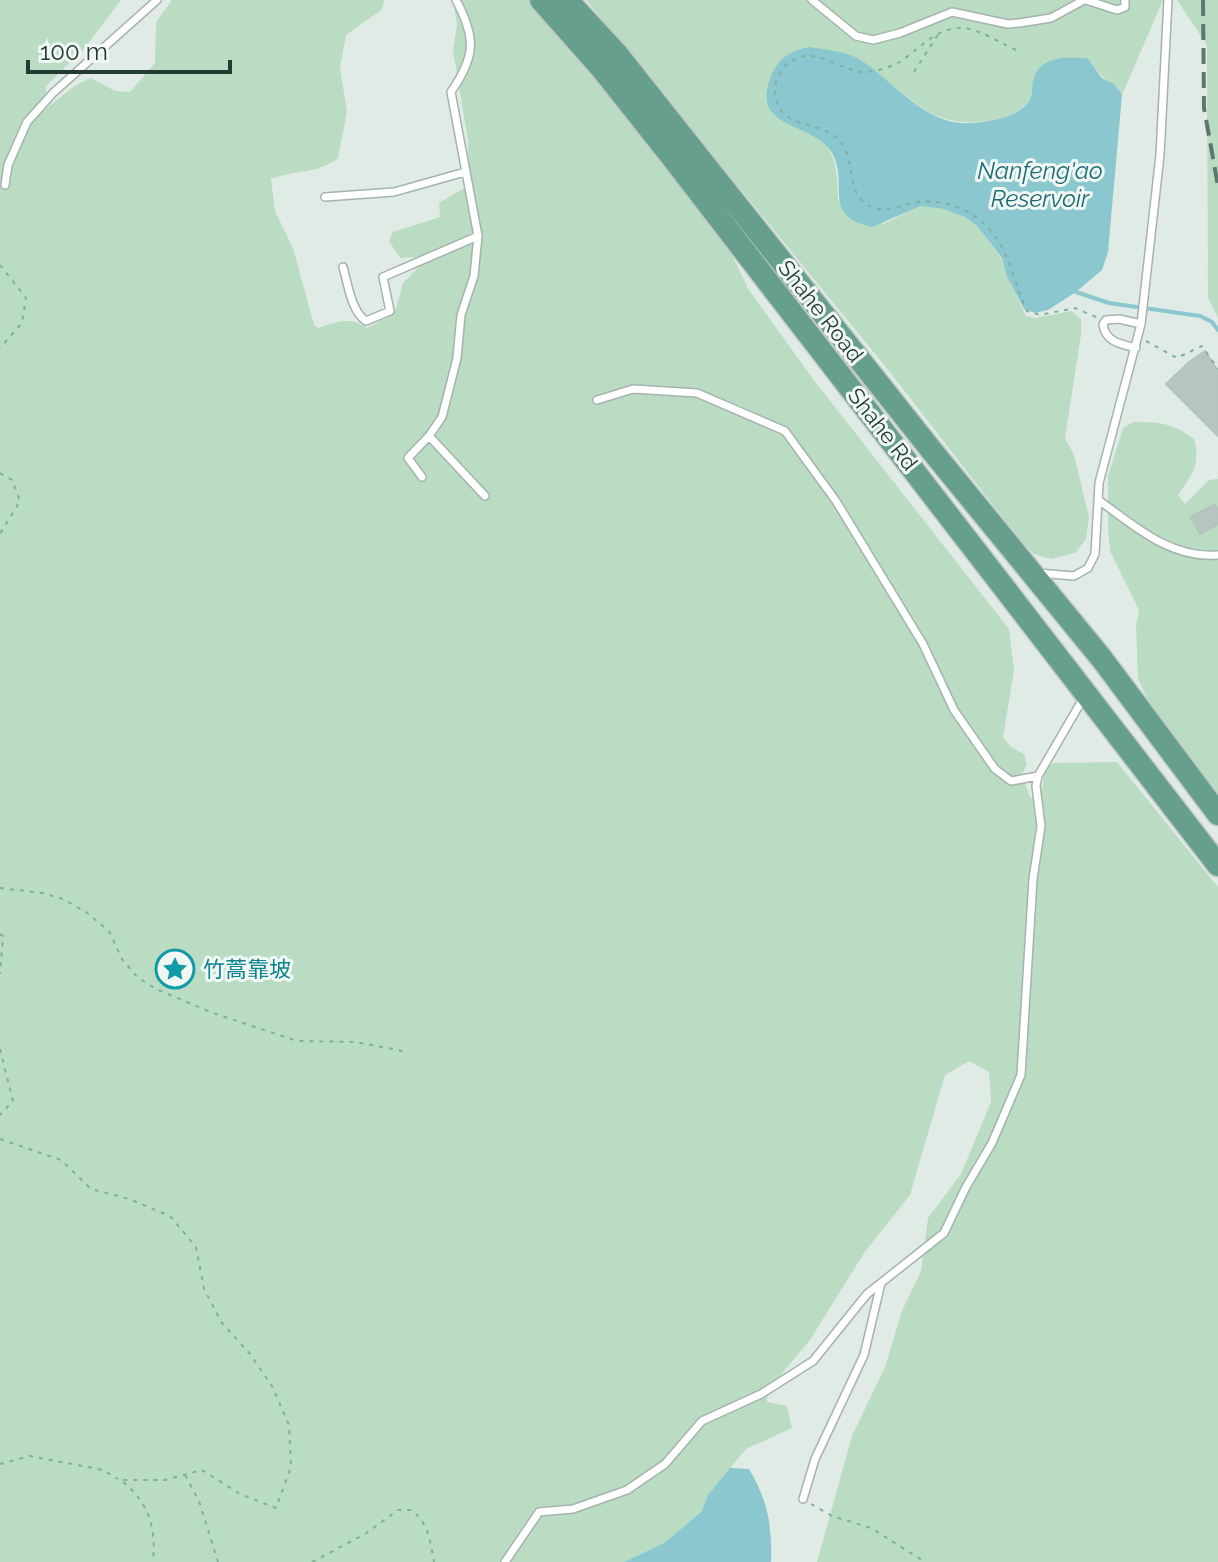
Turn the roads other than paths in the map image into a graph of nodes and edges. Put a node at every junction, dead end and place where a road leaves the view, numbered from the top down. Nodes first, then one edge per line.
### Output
1 (157, 0) edge
2 (456, 0) edge
3 (541, 0) edge
4 (567, 0) edge
5 (812, 0) edge
6 (1085, 0) edge
7 (1125, 0) edge
8 (1168, 0) edge
9 (465, 172) junction
10 (5, 185) dead end
11 (325, 197) dead end
12 (478, 236) junction
13 (343, 267) dead end
14 (1142, 319) junction
15 (1136, 348) junction
16 (597, 400) dead end
17 (429, 436) junction
18 (422, 477) dead end
19 (485, 496) dead end
20 (1100, 501) junction
21 (1218, 555) edge
22 (1032, 572) junction
23 (1087, 693) junction
24 (1038, 776) junction
25 (1218, 814) edge
26 (1218, 865) edge
27 (881, 1283) junction
28 (803, 1499) road end
29 (505, 1562) edge

1 - 10 lane
2 - 9 lane
3 - 23 main road, Shahe Rd
4 - 22 main road, Shahe Road
5 - 6 lane
6 - 7 lane
8 - 14 lane
9 - 11 lane
9 - 12 lane
12 - 13 lane
12 - 17 lane
14 - 15 lane
14 - 15 lane
15 - 20 lane
16 - 24 lane
17 - 18 lane
17 - 19 lane
20 - 21 lane
20 - 22 lane
22 - 25 main road, Shahe Road
23 - 24 lane
23 - 26 main road, Shahe Rd
24 - 27 lane
27 - 28 lane
27 - 29 lane

